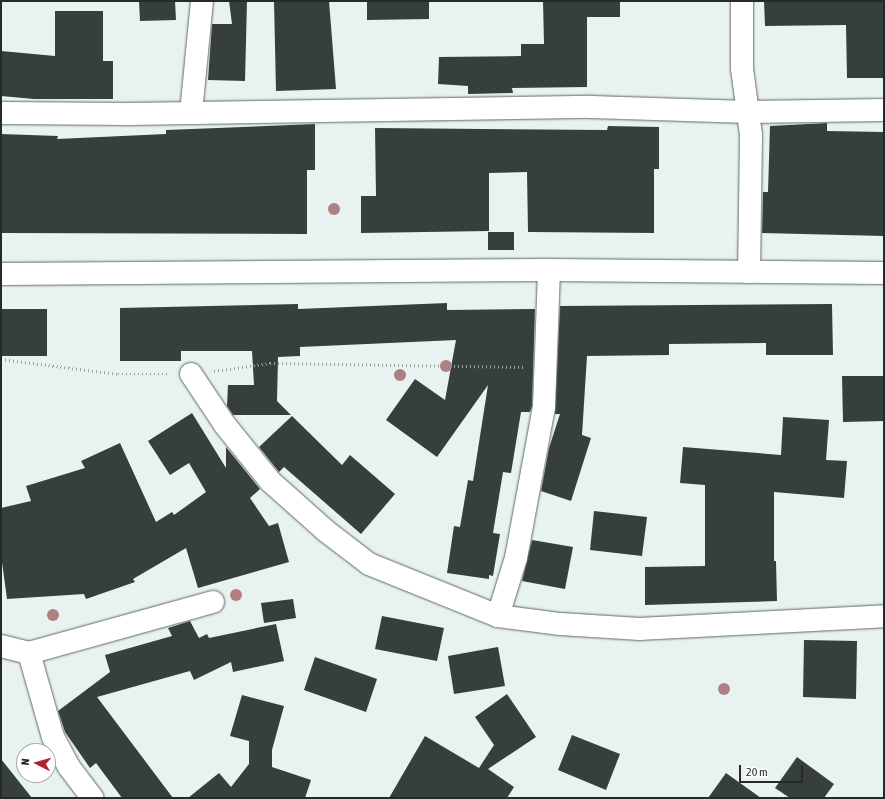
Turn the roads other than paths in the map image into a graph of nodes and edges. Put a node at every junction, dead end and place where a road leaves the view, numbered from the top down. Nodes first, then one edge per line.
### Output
1 (202, 1) edge
2 (742, 1) edge
3 (884, 110) edge
4 (1, 112) edge
5 (191, 112) junction
6 (748, 112) junction
7 (549, 270) junction
8 (749, 272) junction
9 (884, 273) edge
10 (1, 274) edge
11 (191, 374) road end
12 (213, 602) dead end
13 (498, 616) junction
14 (884, 616) edge
15 (1, 646) edge
16 (29, 653) junction
17 (92, 798) edge

1 - 5 street
2 - 6 street
3 - 6 street
4 - 5 street
5 - 6 street
6 - 8 street
7 - 8 street
7 - 10 street
7 - 13 street
8 - 9 street
11 - 13 street
12 - 16 street
13 - 14 street
15 - 16 street
16 - 17 street

